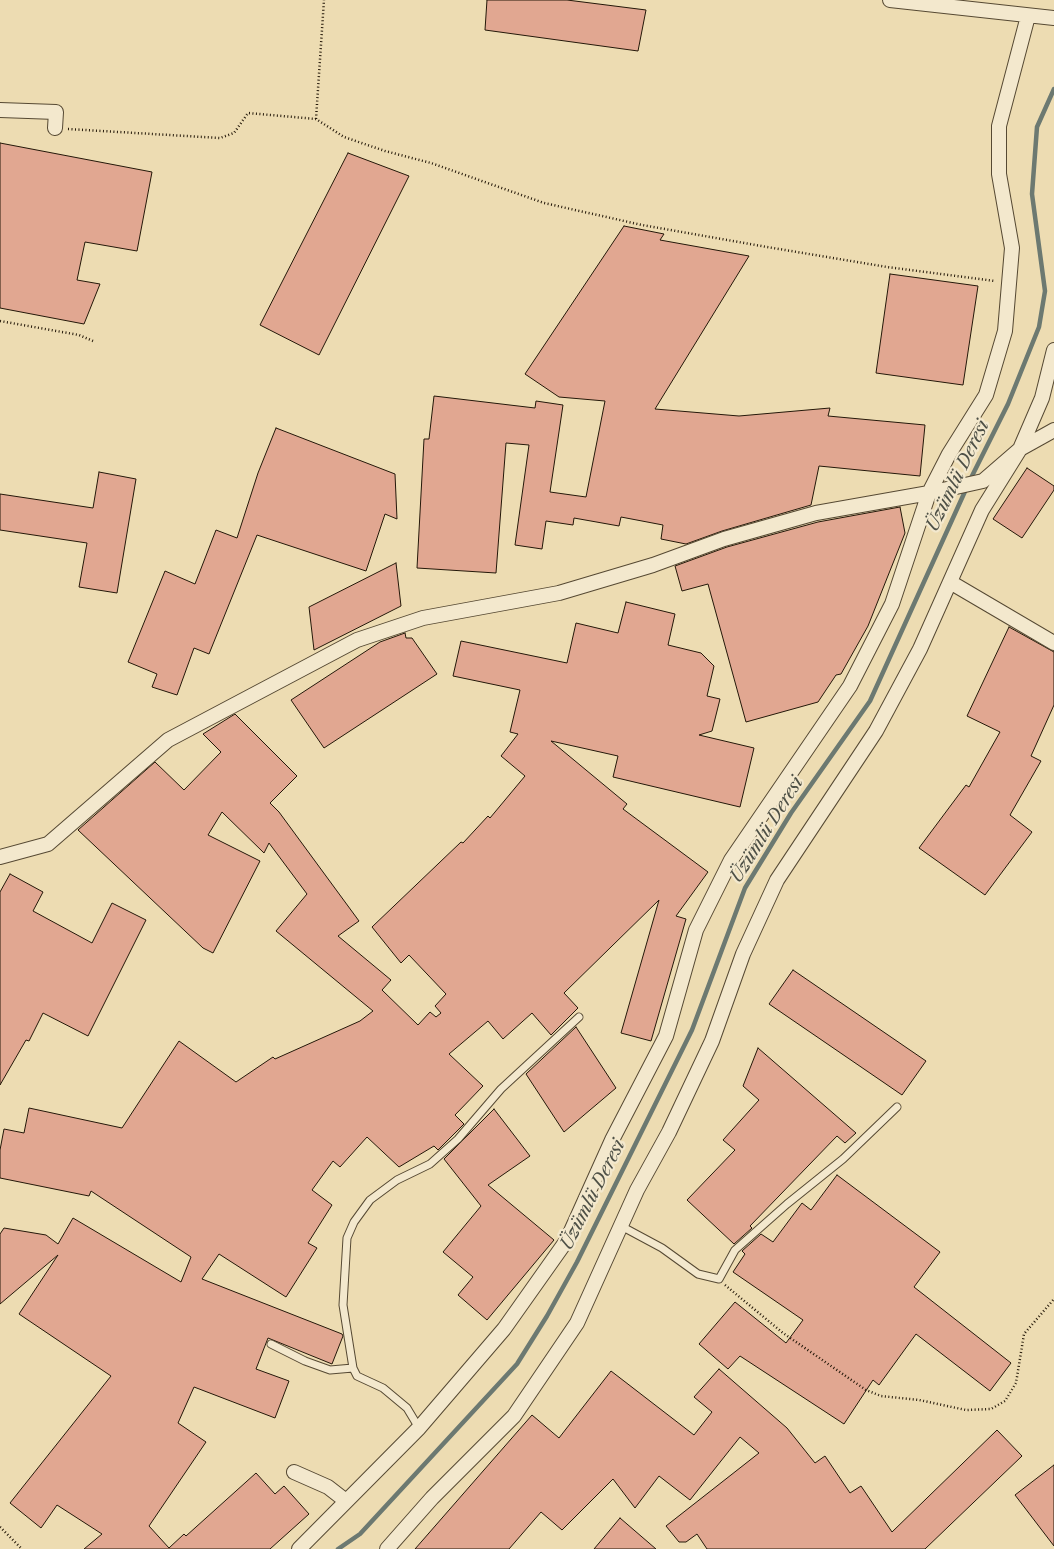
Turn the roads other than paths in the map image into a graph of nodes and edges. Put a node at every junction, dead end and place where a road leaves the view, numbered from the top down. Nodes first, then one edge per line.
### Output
1 (890, 0) edge
2 (1028, 16) junction
3 (1054, 18) edge
4 (0, 110) edge
5 (56, 128) road end
6 (1054, 350) edge
7 (1054, 430) edge
8 (1020, 448) junction
9 (929, 493) junction
10 (950, 582) junction
11 (1054, 643) edge
12 (0, 857) edge
13 (579, 1017) dead end
14 (897, 1107) dead end
15 (621, 1226) junction
16 (271, 1344) dead end
17 (353, 1368) junction
18 (419, 1428) junction
19 (294, 1472) dead end
20 (346, 1501) junction
21 (299, 1549) edge
22 (388, 1549) edge

1 - 2 street
2 - 3 street
2 - 9 street
4 - 5 street
6 - 8 street
7 - 8 street
8 - 9 street
8 - 10 street
9 - 12 street
9 - 18 street
10 - 11 street
10 - 15 street
13 - 17 lane
14 - 15 lane
15 - 22 street
16 - 17 lane
17 - 18 lane
18 - 20 street
19 - 20 street
20 - 21 street

